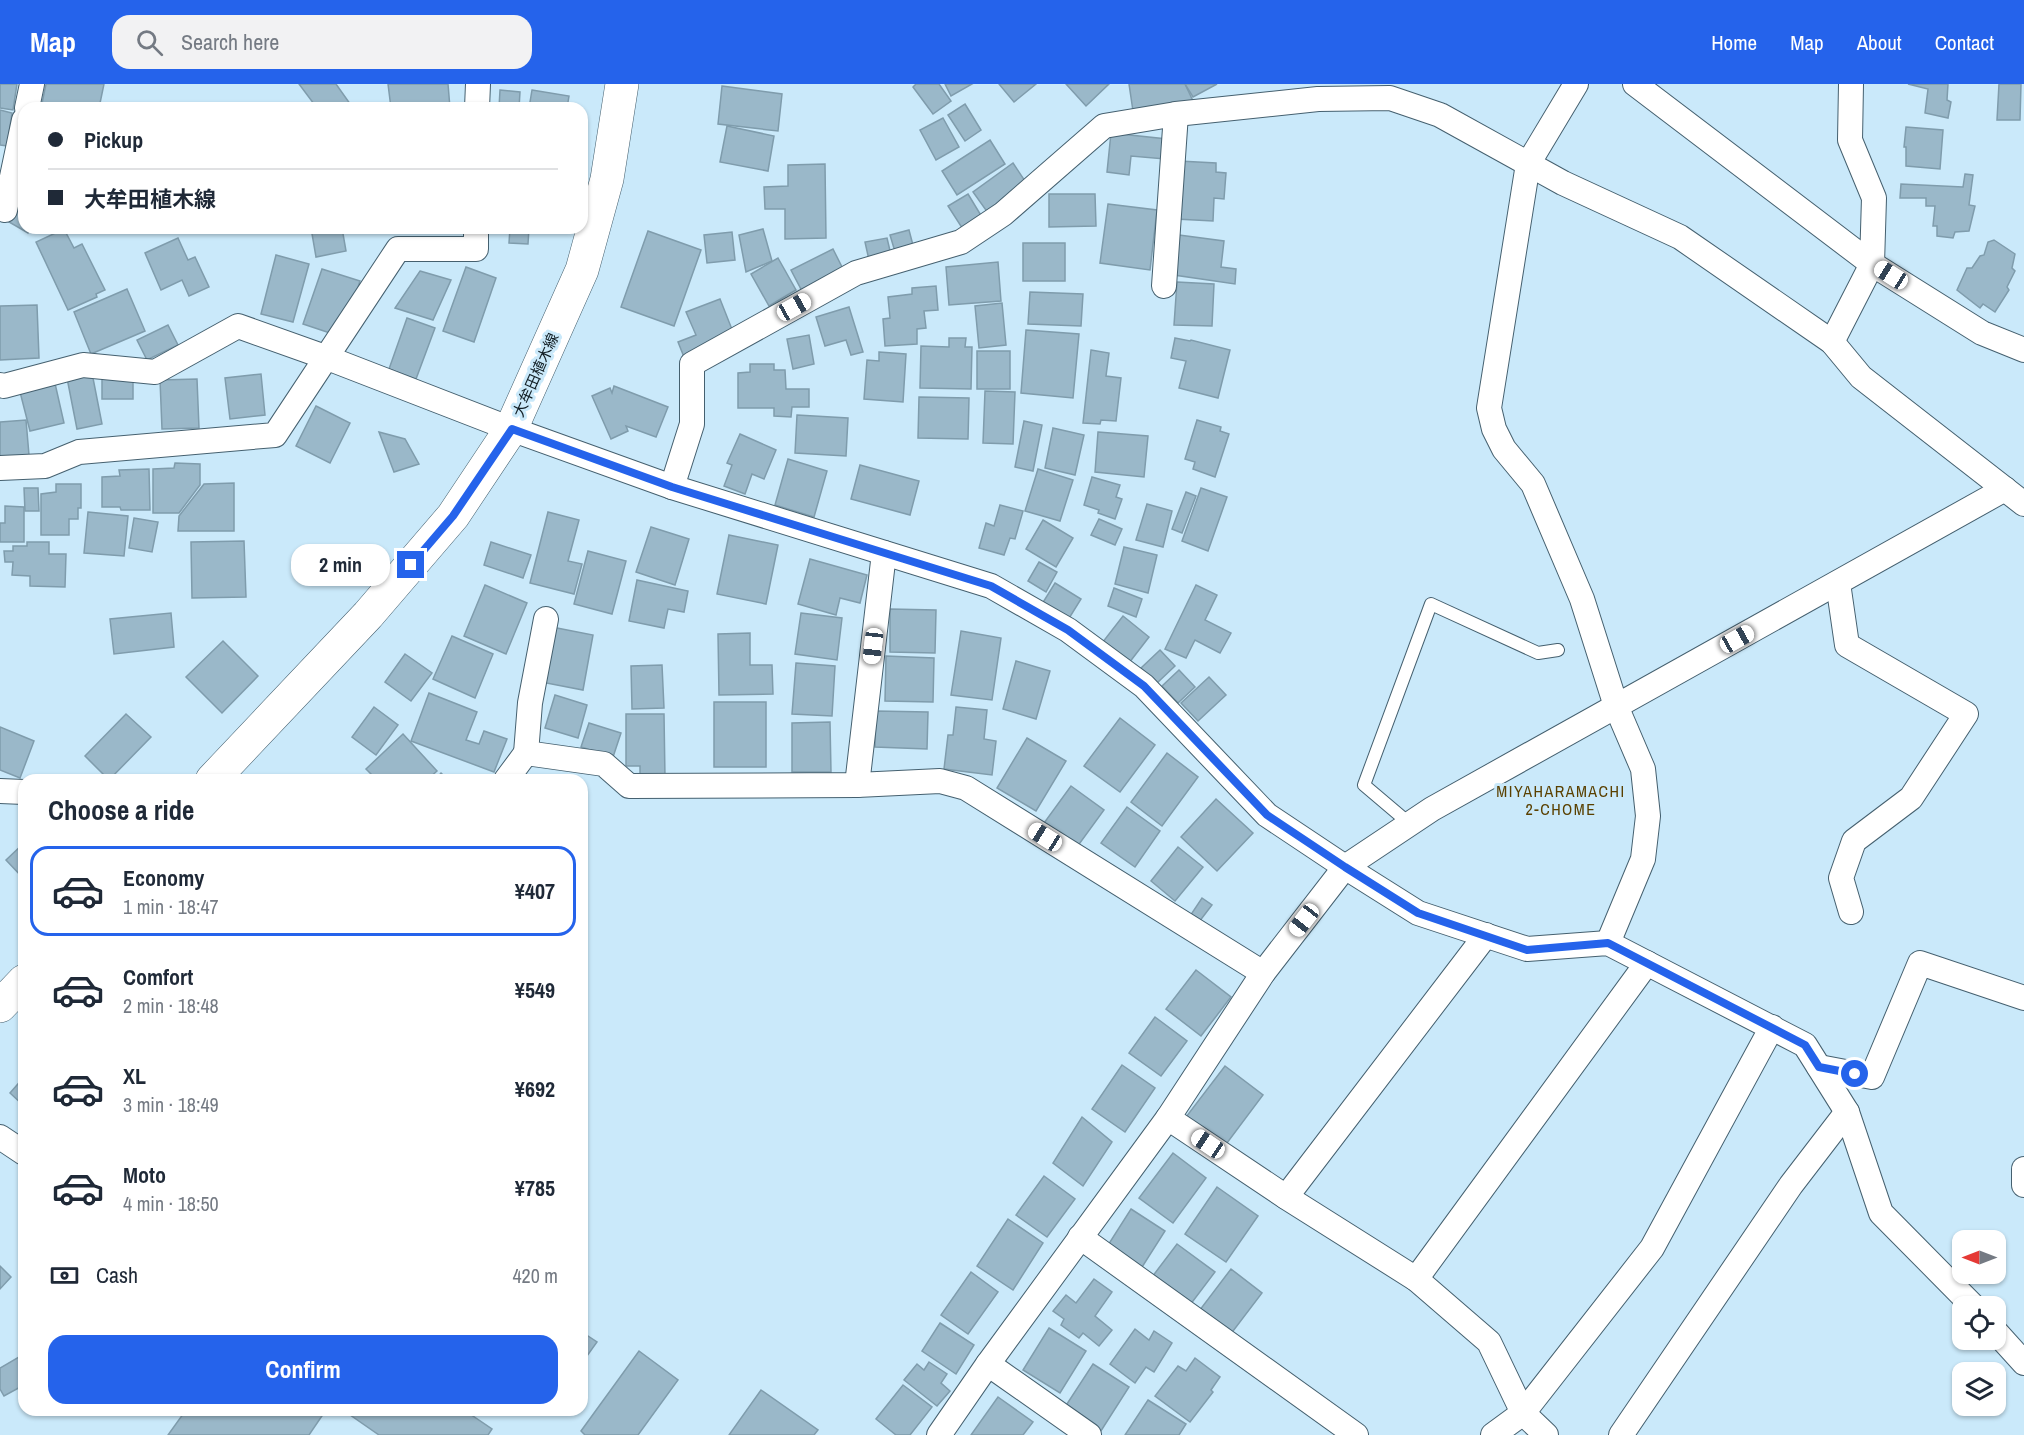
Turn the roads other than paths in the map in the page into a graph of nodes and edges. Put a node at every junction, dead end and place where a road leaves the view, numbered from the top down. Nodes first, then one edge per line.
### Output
1 (32, 84) edge
2 (478, 84) edge
3 (620, 84) edge
4 (1576, 84) edge
5 (1635, 84) edge
6 (1851, 84) edge
7 (28, 102) edge
8 (477, 102) edge
9 (1176, 114) junction
10 (18, 148) edge
11 (1528, 164) junction
12 (5, 210) dead end
13 (476, 234) edge
14 (1872, 264) junction
15 (1164, 286) dead end
16 (1832, 342) junction
17 (2024, 350) edge
18 (326, 357) junction
19 (0, 385) edge
20 (512, 429) junction
21 (0, 468) edge
22 (672, 487) junction
23 (2015, 497) edge
24 (884, 553) junction
25 (1838, 583) junction
26 (546, 619) dead end
27 (1558, 650) dead end
28 (1616, 706) junction
29 (526, 753) junction
30 (218, 774) edge
31 (510, 774) edge
32 (857, 785) junction
33 (0, 791) edge
34 (18, 792) edge
35 (1410, 824) junction
36 (1345, 867) junction
37 (1851, 912) dead end
38 (1486, 935) junction
39 (1608, 943) junction
40 (1647, 963) junction
41 (1263, 973) junction
42 (18, 987) edge
43 (2024, 998) edge
44 (0, 1006) edge
45 (1772, 1027) junction
46 (1819, 1067) junction
47 (1847, 1112) junction
48 (1168, 1118) junction
49 (0, 1137) edge
50 (18, 1149) edge
51 (2024, 1169) edge
52 (2024, 1185) edge
53 (1286, 1197) junction
54 (1080, 1237) junction
55 (1416, 1279) junction
56 (1963, 1296) edge
57 (2006, 1343) edge
58 (2024, 1363) edge
59 (988, 1364) junction
60 (1522, 1413) junction
61 (939, 1435) edge
62 (1089, 1435) edge
63 (1356, 1435) edge
64 (1493, 1435) edge
65 (1546, 1435) edge
66 (1621, 1435) edge

1 - 7 street
2 - 8 street
3 - 20 main road, 大牟田植木線
4 - 11 street
5 - 14 street
6 - 14 street
9 - 11 street
9 - 15 street
9 - 22 street
10 - 12 street
11 - 16 street
11 - 28 street
13 - 18 street
14 - 16 street
14 - 17 street
16 - 23 street
18 - 19 street
18 - 20 street
18 - 21 street
20 - 22 street
20 - 30 main road, 大牟田植木線
22 - 24 street
23 - 25 street
24 - 32 street
24 - 36 street
25 - 28 street
25 - 37 street
26 - 29 street
27 - 35 lane
28 - 35 street
28 - 39 street
29 - 31 street
29 - 32 street
32 - 41 street
33 - 34 street
35 - 36 street
36 - 38 street
36 - 41 street
38 - 39 street
38 - 53 street
39 - 40 street
40 - 45 street
40 - 55 street
41 - 48 street
42 - 44 main road
43 - 46 street
45 - 46 street
45 - 60 street
46 - 47 street
47 - 56 street
47 - 66 street
48 - 53 street
48 - 54 street
49 - 50 street
51 - 52 street
53 - 55 street
54 - 59 street
54 - 63 street
55 - 60 street
57 - 58 street
59 - 61 street
59 - 62 street
60 - 64 street
60 - 65 street

